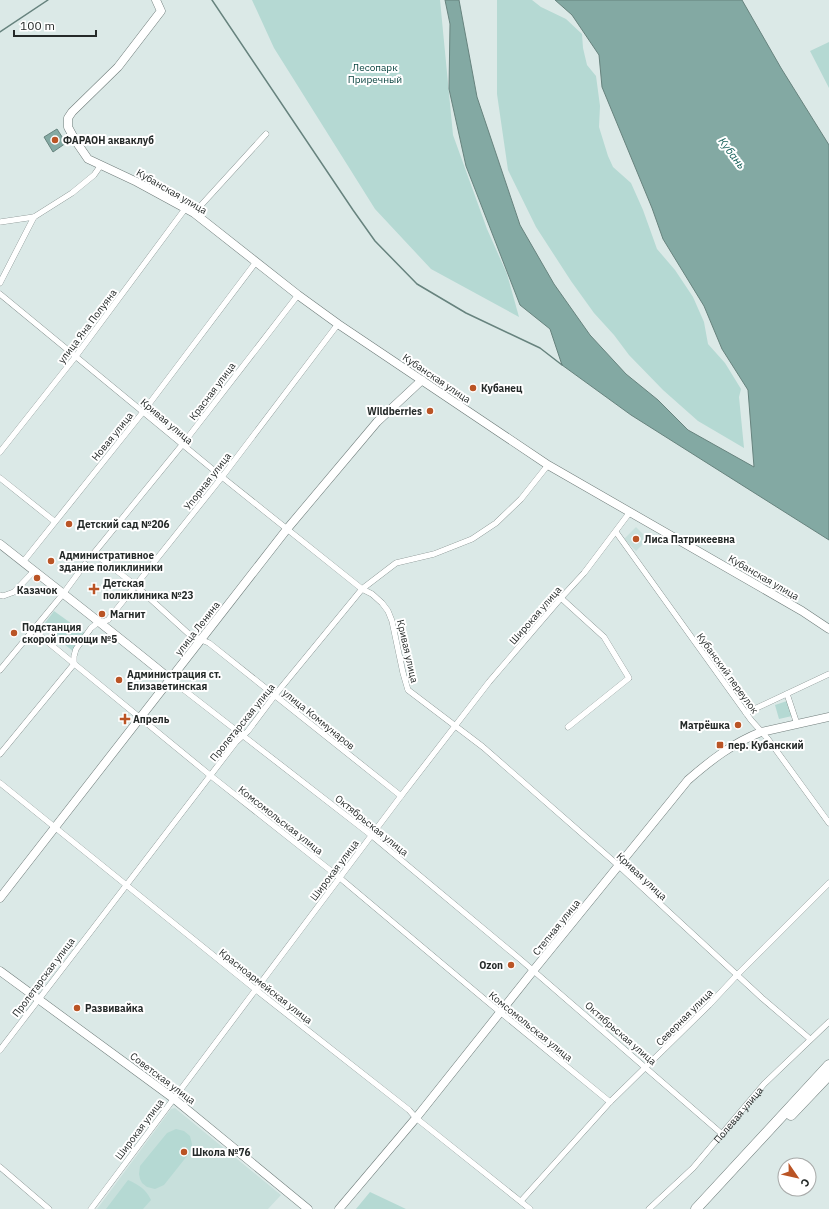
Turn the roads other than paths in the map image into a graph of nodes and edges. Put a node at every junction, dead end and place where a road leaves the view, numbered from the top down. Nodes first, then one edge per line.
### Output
1 (156, 0) edge
2 (266, 134) dead end
3 (101, 166) junction
4 (185, 209) junction
5 (194, 213) junction
6 (34, 217) junction
7 (0, 222) edge
8 (256, 262) junction
9 (0, 283) edge
10 (0, 294) edge
11 (298, 295) junction
12 (338, 324) junction
13 (76, 356) junction
14 (422, 380) junction
15 (143, 412) junction
16 (182, 445) junction
17 (0, 452) edge
18 (548, 465) junction
19 (222, 477) junction
20 (0, 478) edge
21 (630, 512) junction
22 (54, 521) junction
23 (286, 529) junction
24 (616, 532) junction
25 (0, 544) edge
26 (94, 553) joint
27 (23, 562) junction
28 (86, 564) dead end
29 (34, 570) junction
30 (135, 586) junction
31 (362, 589) junction
32 (63, 594) junction
33 (0, 595) edge
34 (561, 598) junction
35 (102, 623) junction
36 (829, 629) edge
37 (33, 630) junction
38 (200, 640) junction
39 (74, 664) junction
40 (0, 670) edge
41 (829, 674) edge
42 (170, 678) junction
43 (787, 694) junction
44 (275, 695) junction
45 (746, 713) junction
46 (140, 717) junction
47 (829, 717) edge
48 (797, 724) junction
49 (456, 726) junction
50 (568, 727) dead end
51 (761, 732) junction
52 (243, 735) junction
53 (0, 754) edge
54 (211, 776) junction
55 (0, 783) edge
56 (401, 796) junction
57 (829, 823) edge
58 (55, 827) junction
59 (371, 835) junction
60 (619, 866) junction
61 (340, 878) junction
62 (829, 883) edge
63 (125, 885) junction
64 (0, 898) edge
65 (0, 971) edge
66 (533, 971) junction
67 (737, 975) junction
68 (255, 989) junction
69 (38, 999) junction
70 (501, 1012) junction
71 (829, 1022) edge
72 (810, 1039) junction
73 (0, 1050) edge
74 (829, 1065) edge
75 (646, 1067) junction
76 (829, 1075) edge
77 (173, 1098) junction
78 (610, 1102) junction
79 (416, 1118) junction
80 (722, 1134) junction
81 (0, 1167) edge
82 (521, 1201) junction
83 (49, 1209) edge
84 (90, 1209) edge
85 (308, 1209) edge
86 (339, 1209) edge
87 (530, 1209) edge
88 (649, 1209) edge
89 (696, 1209) edge
90 (705, 1209) edge

1 - 3 street, Кубанская улица
2 - 5 street
3 - 4 street, Кубанская улица
3 - 6 street
4 - 5 street, Кубанская улица
4 - 13 street, улица Яна Полуяна
5 - 8 street, Кубанская улица
6 - 7 street
6 - 9 street
8 - 11 street, Кубанская улица
8 - 15 street, Новая улица
10 - 13 street, Кривая улица
11 - 12 street, Кубанская улица
11 - 16 street, Красная улица
12 - 14 street, Кубанская улица
12 - 19 street, Упорная улица
13 - 15 street, Кривая улица
13 - 17 street, улица Яна Полуяна
14 - 18 street, Кубанская улица
14 - 23 street, улица Ленина
15 - 16 street, Кривая улица
15 - 22 street, Новая улица
16 - 19 street, Кривая улица
16 - 26 street, Красная улица
18 - 21 street, Кубанская улица
18 - 31 street, Пролетарская улица
19 - 23 street, Кривая улица
19 - 30 street, Упорная улица
20 - 22 street
21 - 24 street, Широкая улица
21 - 36 street, Кубанская улица
22 - 27 street, Новая улица
23 - 31 street, Кривая улица
23 - 38 street, улица Ленина
24 - 34 street, Широкая улица
24 - 45 street, Кубанский переулок
25 - 27 street, Октябрьская улица
26 - 30 street, улица Коммунаров
27 - 29 street, Октябрьская улица
28 - 32 street
29 - 32 street, Октябрьская улица
29 - 33 street
30 - 35 street, Упорная улица
30 - 38 street, улица Коммунаров
31 - 44 street, Пролетарская улица
31 - 49 street, Кривая улица
32 - 35 street, Октябрьская улица
32 - 37 street
34 - 49 street, Широкая улица
34 - 50 street
35 - 39 street, Упорная улица
35 - 42 street, Октябрьская улица
37 - 39 street, Комсомольская улица
37 - 40 street
38 - 42 street, улица Ленина
38 - 44 street, улица Коммунаров
39 - 46 street, Комсомольская улица
39 - 53 street, Упорная улица
41 - 43 street
42 - 46 street, улица Ленина
42 - 52 street, Октябрьская улица
43 - 45 street
43 - 48 street
44 - 52 street, Пролетарская улица
44 - 56 street, улица Коммунаров
45 - 51 street, Кубанский переулок
46 - 54 street, Комсомольская улица
46 - 58 street, улица Ленина
47 - 48 street, Степная улица
48 - 51 street, Степная улица
49 - 56 street, Широкая улица
49 - 60 street, Кривая улица
51 - 57 street, Кубанский переулок
51 - 60 street, Степная улица
52 - 54 street, Пролетарская улица
52 - 59 street, Октябрьская улица
54 - 61 street, Комсомольская улица
54 - 63 street, Пролетарская улица
55 - 58 street, Красноармейская улица
56 - 59 street, Широкая улица
58 - 63 street, Красноармейская улица
58 - 64 street, улица Ленина
59 - 61 street, Широкая улица
59 - 66 street, Октябрьская улица
60 - 66 street, Степная улица
60 - 67 street, Кривая улица
61 - 68 street, Широкая улица
61 - 70 street, Комсомольская улица
62 - 67 street, Северная улица
63 - 68 street, Красноармейская улица
63 - 69 street, Пролетарская улица
65 - 69 street, Советская улица
66 - 70 street, Степная улица
66 - 75 street, Октябрьская улица
67 - 72 street, Кривая улица
67 - 75 street, Северная улица
68 - 77 street, Широкая улица
68 - 79 street, Красноармейская улица
69 - 73 street, Пролетарская улица
69 - 77 street, Советская улица
70 - 78 street, Комсомольская улица
70 - 79 street, Степная улица
71 - 72 street, Полевая улица
72 - 80 street, Полевая улица
74 - 89 highway
75 - 78 street, Северная улица
75 - 80 street, Октябрьская улица
76 - 90 highway
77 - 84 street, Широкая улица
77 - 85 street, Советская улица
78 - 82 street, Северная улица
79 - 82 street, Красноармейская улица
79 - 86 street, Степная улица
80 - 88 street, Полевая улица
81 - 83 street
82 - 87 street, Красноармейская улица

